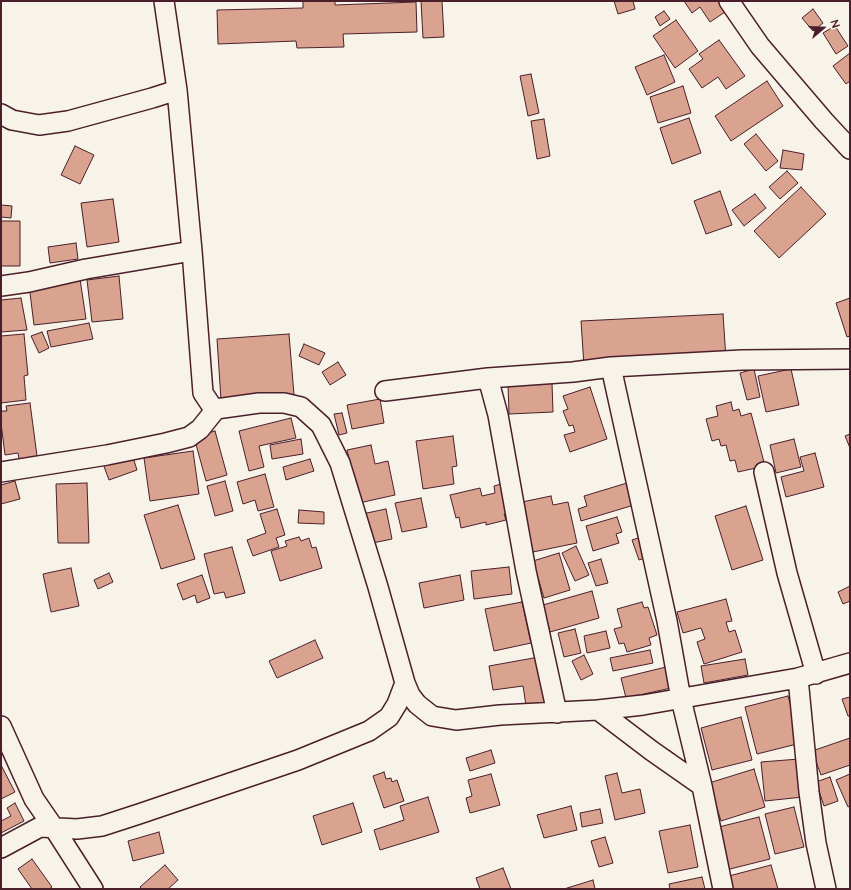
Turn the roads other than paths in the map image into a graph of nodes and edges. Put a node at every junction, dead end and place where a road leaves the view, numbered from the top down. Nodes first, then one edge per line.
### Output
1 (164, 1) edge
2 (729, 1) edge
3 (177, 90) junction
4 (1, 114) edge
5 (850, 149) edge
6 (192, 251) junction
7 (1, 286) edge
8 (850, 359) edge
9 (611, 367) junction
10 (488, 378) junction
11 (385, 391) dead end
12 (216, 409) junction
13 (1, 472) edge
14 (764, 472) dead end
15 (850, 663) edge
16 (816, 674) junction
17 (798, 678) junction
18 (405, 683) junction
19 (681, 699) junction
20 (598, 710) junction
21 (557, 713) junction
22 (1, 726) edge
23 (702, 786) junction
24 (54, 828) junction
25 (1, 848) edge
26 (93, 889) edge
27 (723, 889) edge
28 (826, 889) edge

1 - 3 street
2 - 5 street
3 - 4 street
3 - 6 street
6 - 7 street
6 - 12 street
8 - 9 street
9 - 10 street
9 - 19 street
10 - 11 street
10 - 21 street
12 - 13 street
12 - 18 street
14 - 16 street
15 - 16 street
16 - 17 street
17 - 19 street
17 - 28 street
18 - 21 street
18 - 24 street
19 - 20 street
19 - 23 street
20 - 21 street
20 - 23 street
22 - 24 street
23 - 27 street
24 - 25 street
24 - 26 street

